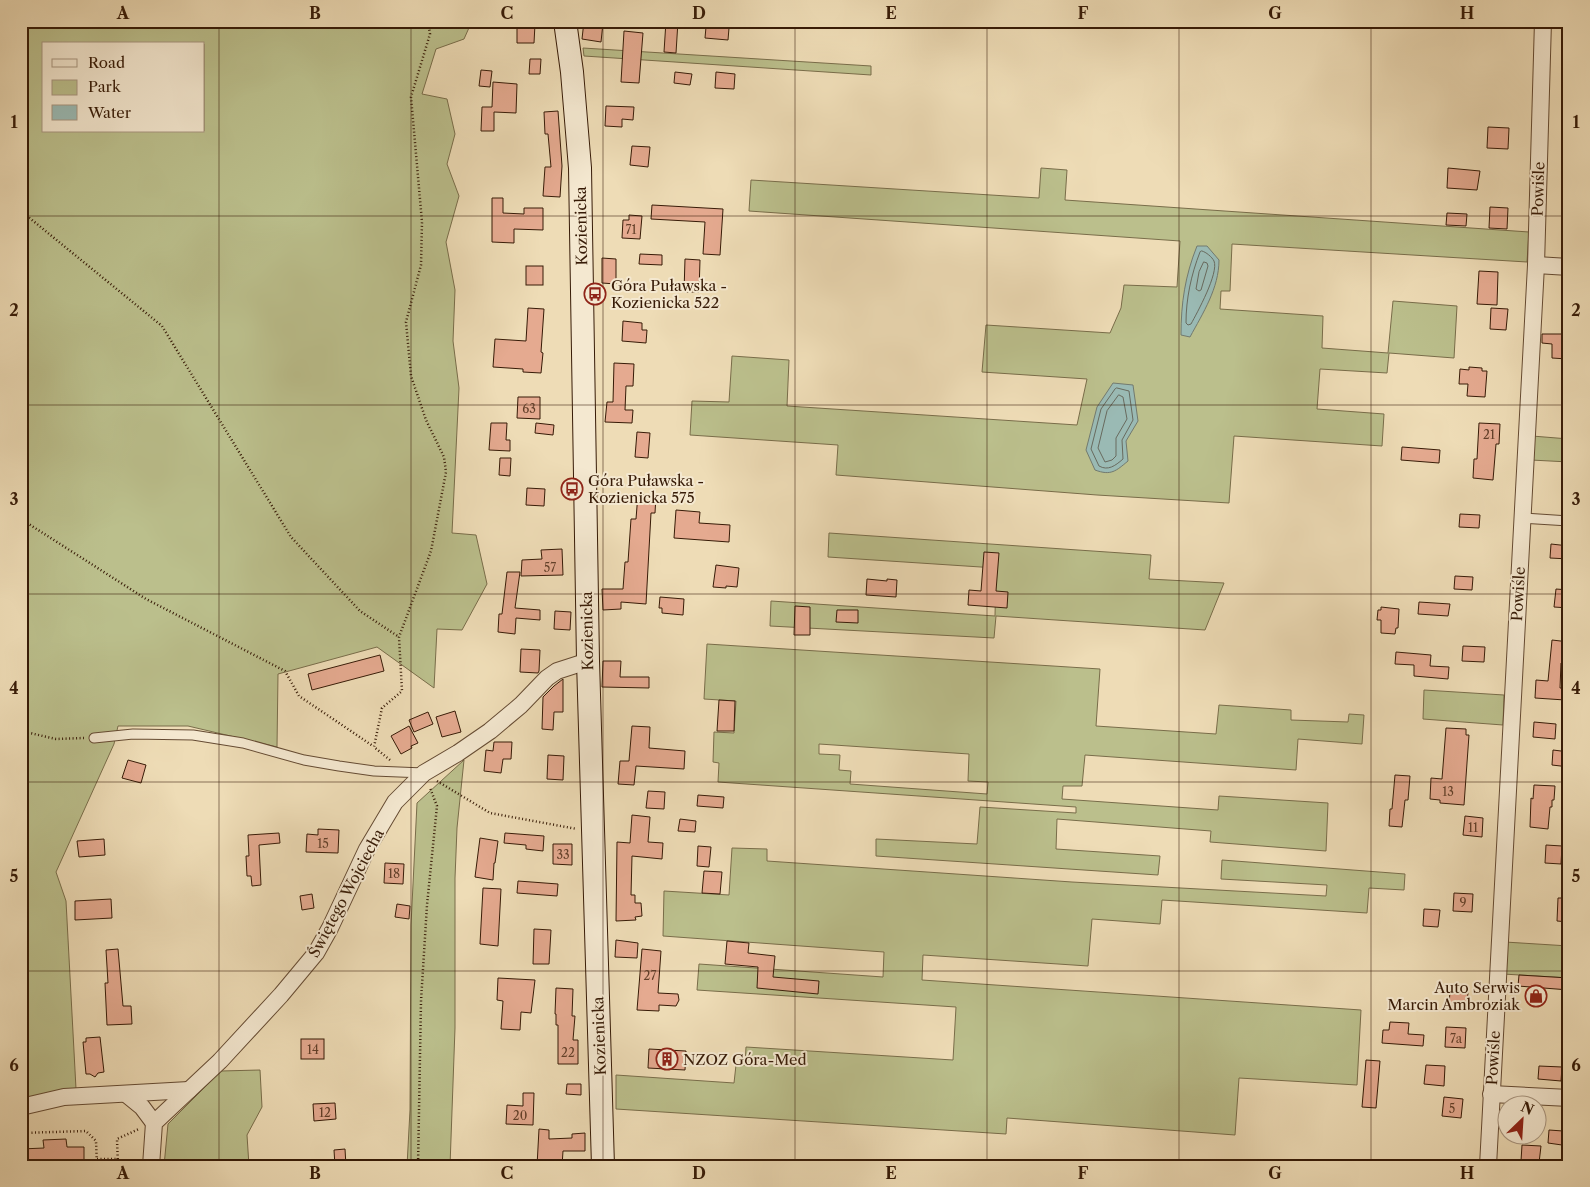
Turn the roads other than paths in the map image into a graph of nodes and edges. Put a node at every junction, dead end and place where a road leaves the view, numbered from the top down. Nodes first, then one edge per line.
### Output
1 (565, 21) edge
2 (1543, 21) edge
3 (1536, 265) junction
4 (1569, 268) edge
5 (1522, 518) junction
6 (1569, 521) edge
7 (588, 661) junction
8 (94, 738) road end
9 (424, 773) junction
10 (190, 1090) junction
11 (126, 1094) junction
12 (1491, 1094) junction
13 (1569, 1098) edge
14 (21, 1106) edge
15 (154, 1123) junction
16 (151, 1166) edge
17 (603, 1166) edge
18 (1488, 1166) edge

1 - 7 main road, Kozienicka
2 - 3 street, Powiśle
3 - 4 street
3 - 5 street, Powiśle
5 - 6 lane
5 - 12 street, Powiśle
7 - 9 street, Świętego Wojciecha
7 - 17 main road, Kozienicka
8 - 9 lane
9 - 10 street, Świętego Wojciecha
10 - 11 street
10 - 15 street, Świętego Wojciecha
11 - 14 street
11 - 15 street
12 - 13 street
12 - 18 street, Powiśle
15 - 16 street

